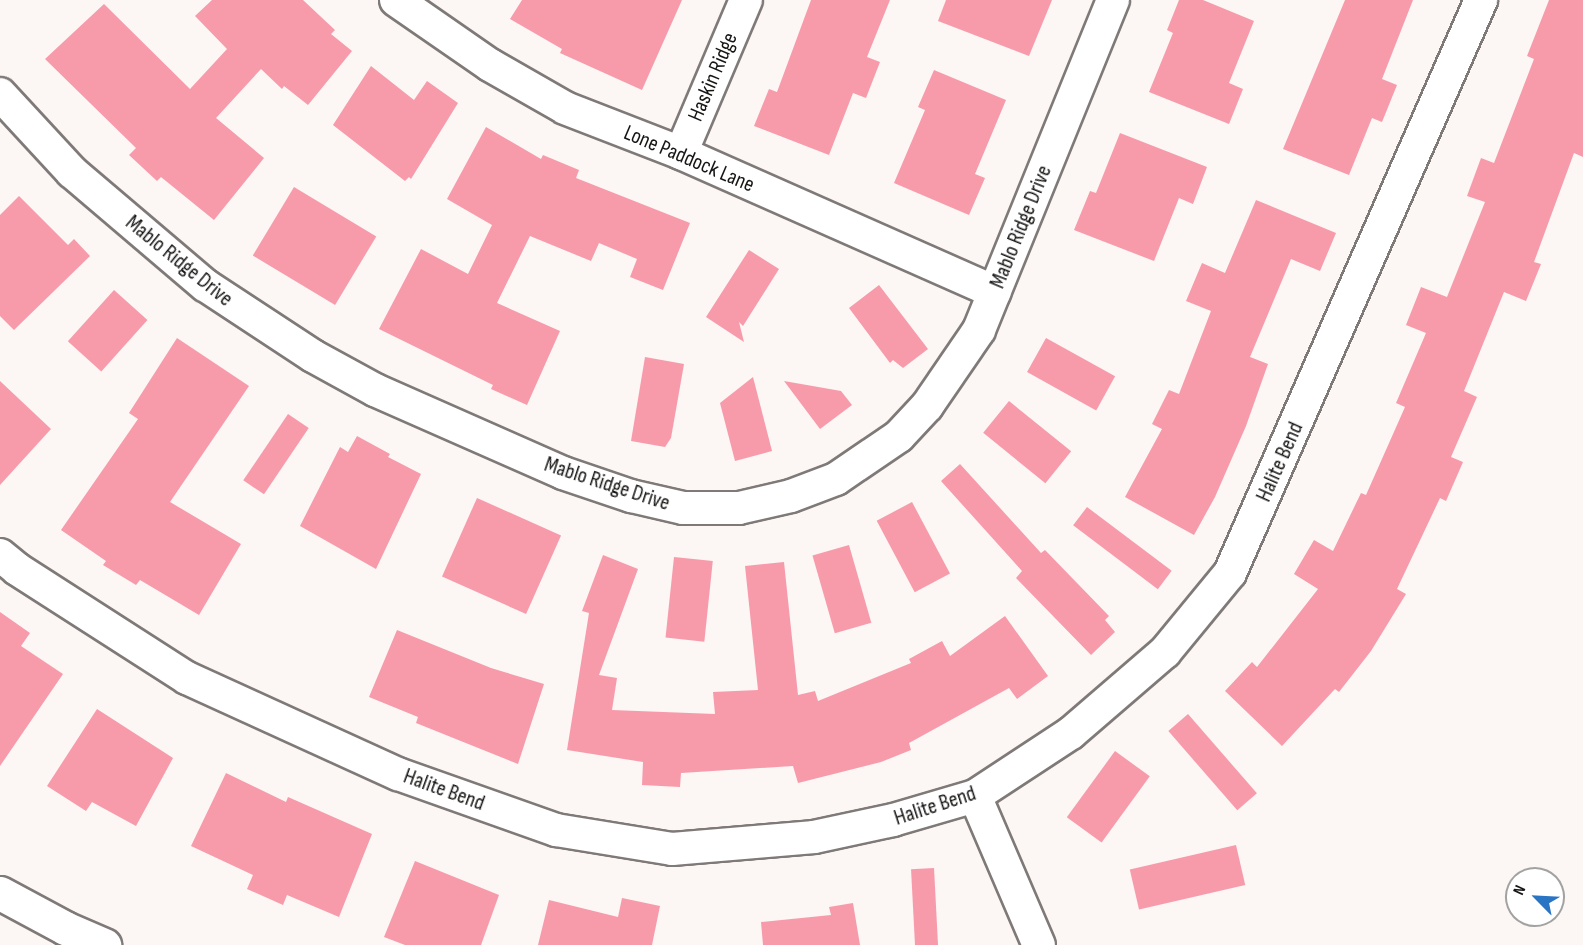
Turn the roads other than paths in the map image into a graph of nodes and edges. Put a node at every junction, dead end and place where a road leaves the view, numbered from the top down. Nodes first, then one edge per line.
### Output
1 (396, 0) edge
2 (746, 0) edge
3 (1113, 0) edge
4 (1481, 0) edge
5 (0, 94) edge
6 (681, 153) junction
7 (995, 292) junction
8 (0, 555) edge
9 (975, 796) junction
10 (0, 893) edge
11 (104, 945) edge
12 (1039, 945) edge

1 - 6 street, Lone Paddock Lane
2 - 6 street, Haskin Ridge
3 - 7 street, Mablo Ridge Drive
4 - 9 street, Halite Bend
5 - 7 street, Mablo Ridge Drive
6 - 7 street, Lone Paddock Lane
8 - 9 street, Halite Bend
9 - 12 street
10 - 11 street

